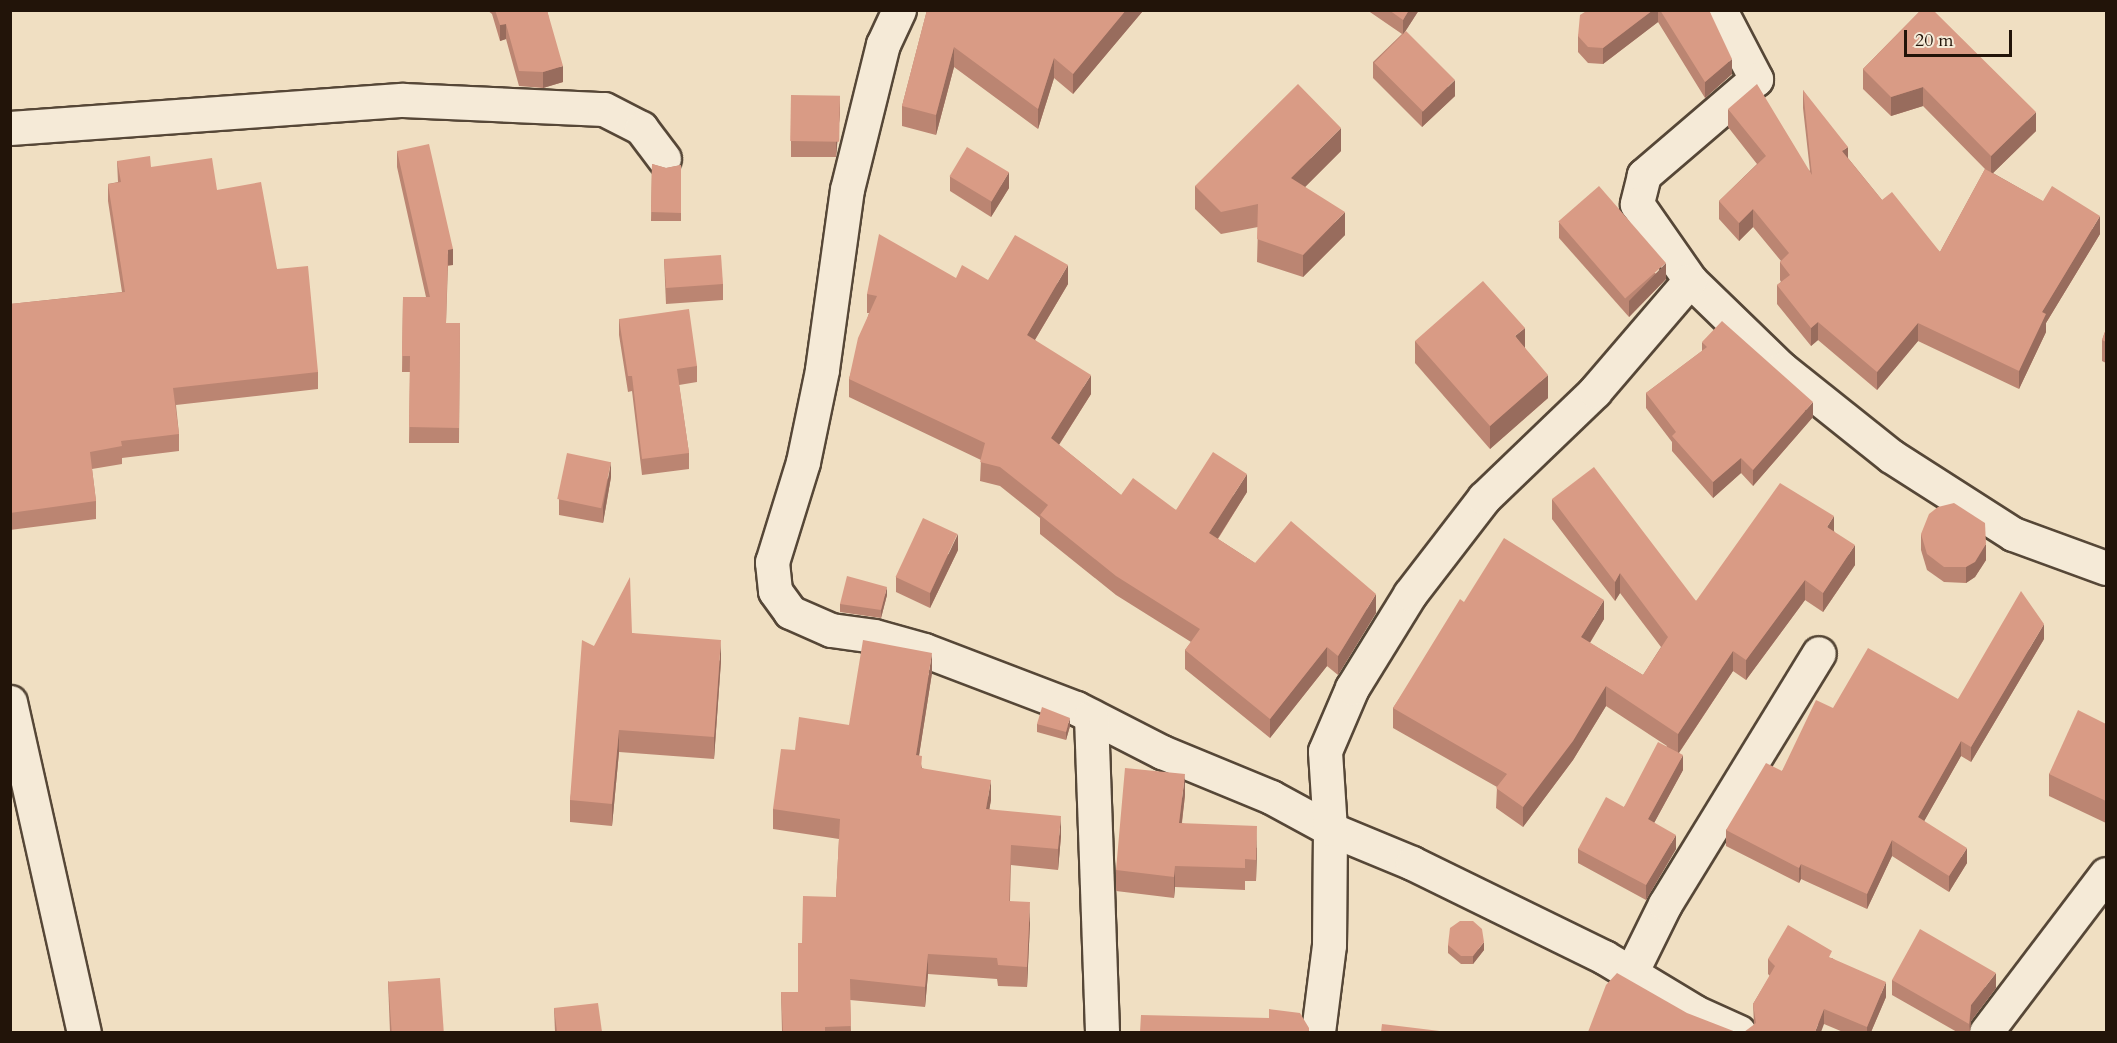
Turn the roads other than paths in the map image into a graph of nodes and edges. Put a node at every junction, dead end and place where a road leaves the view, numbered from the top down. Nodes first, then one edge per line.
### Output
1 (899, 10) edge
2 (1720, 10) edge
3 (10, 128) edge
4 (664, 158) dead end
5 (1690, 280) junction
6 (2106, 568) edge
7 (1819, 653) dead end
8 (12, 712) edge
9 (1091, 716) junction
10 (1330, 829) junction
11 (2106, 874) edge
12 (1631, 973) junction
13 (84, 1032) edge
14 (1102, 1032) edge
15 (1318, 1032) edge
16 (1739, 1032) edge
17 (1986, 1032) edge

1 - 9 street
2 - 5 street
3 - 4 street
5 - 6 street
5 - 10 street
7 - 12 street
8 - 13 street
9 - 10 street
9 - 14 street
10 - 12 street
10 - 15 street
11 - 17 street
12 - 16 street

